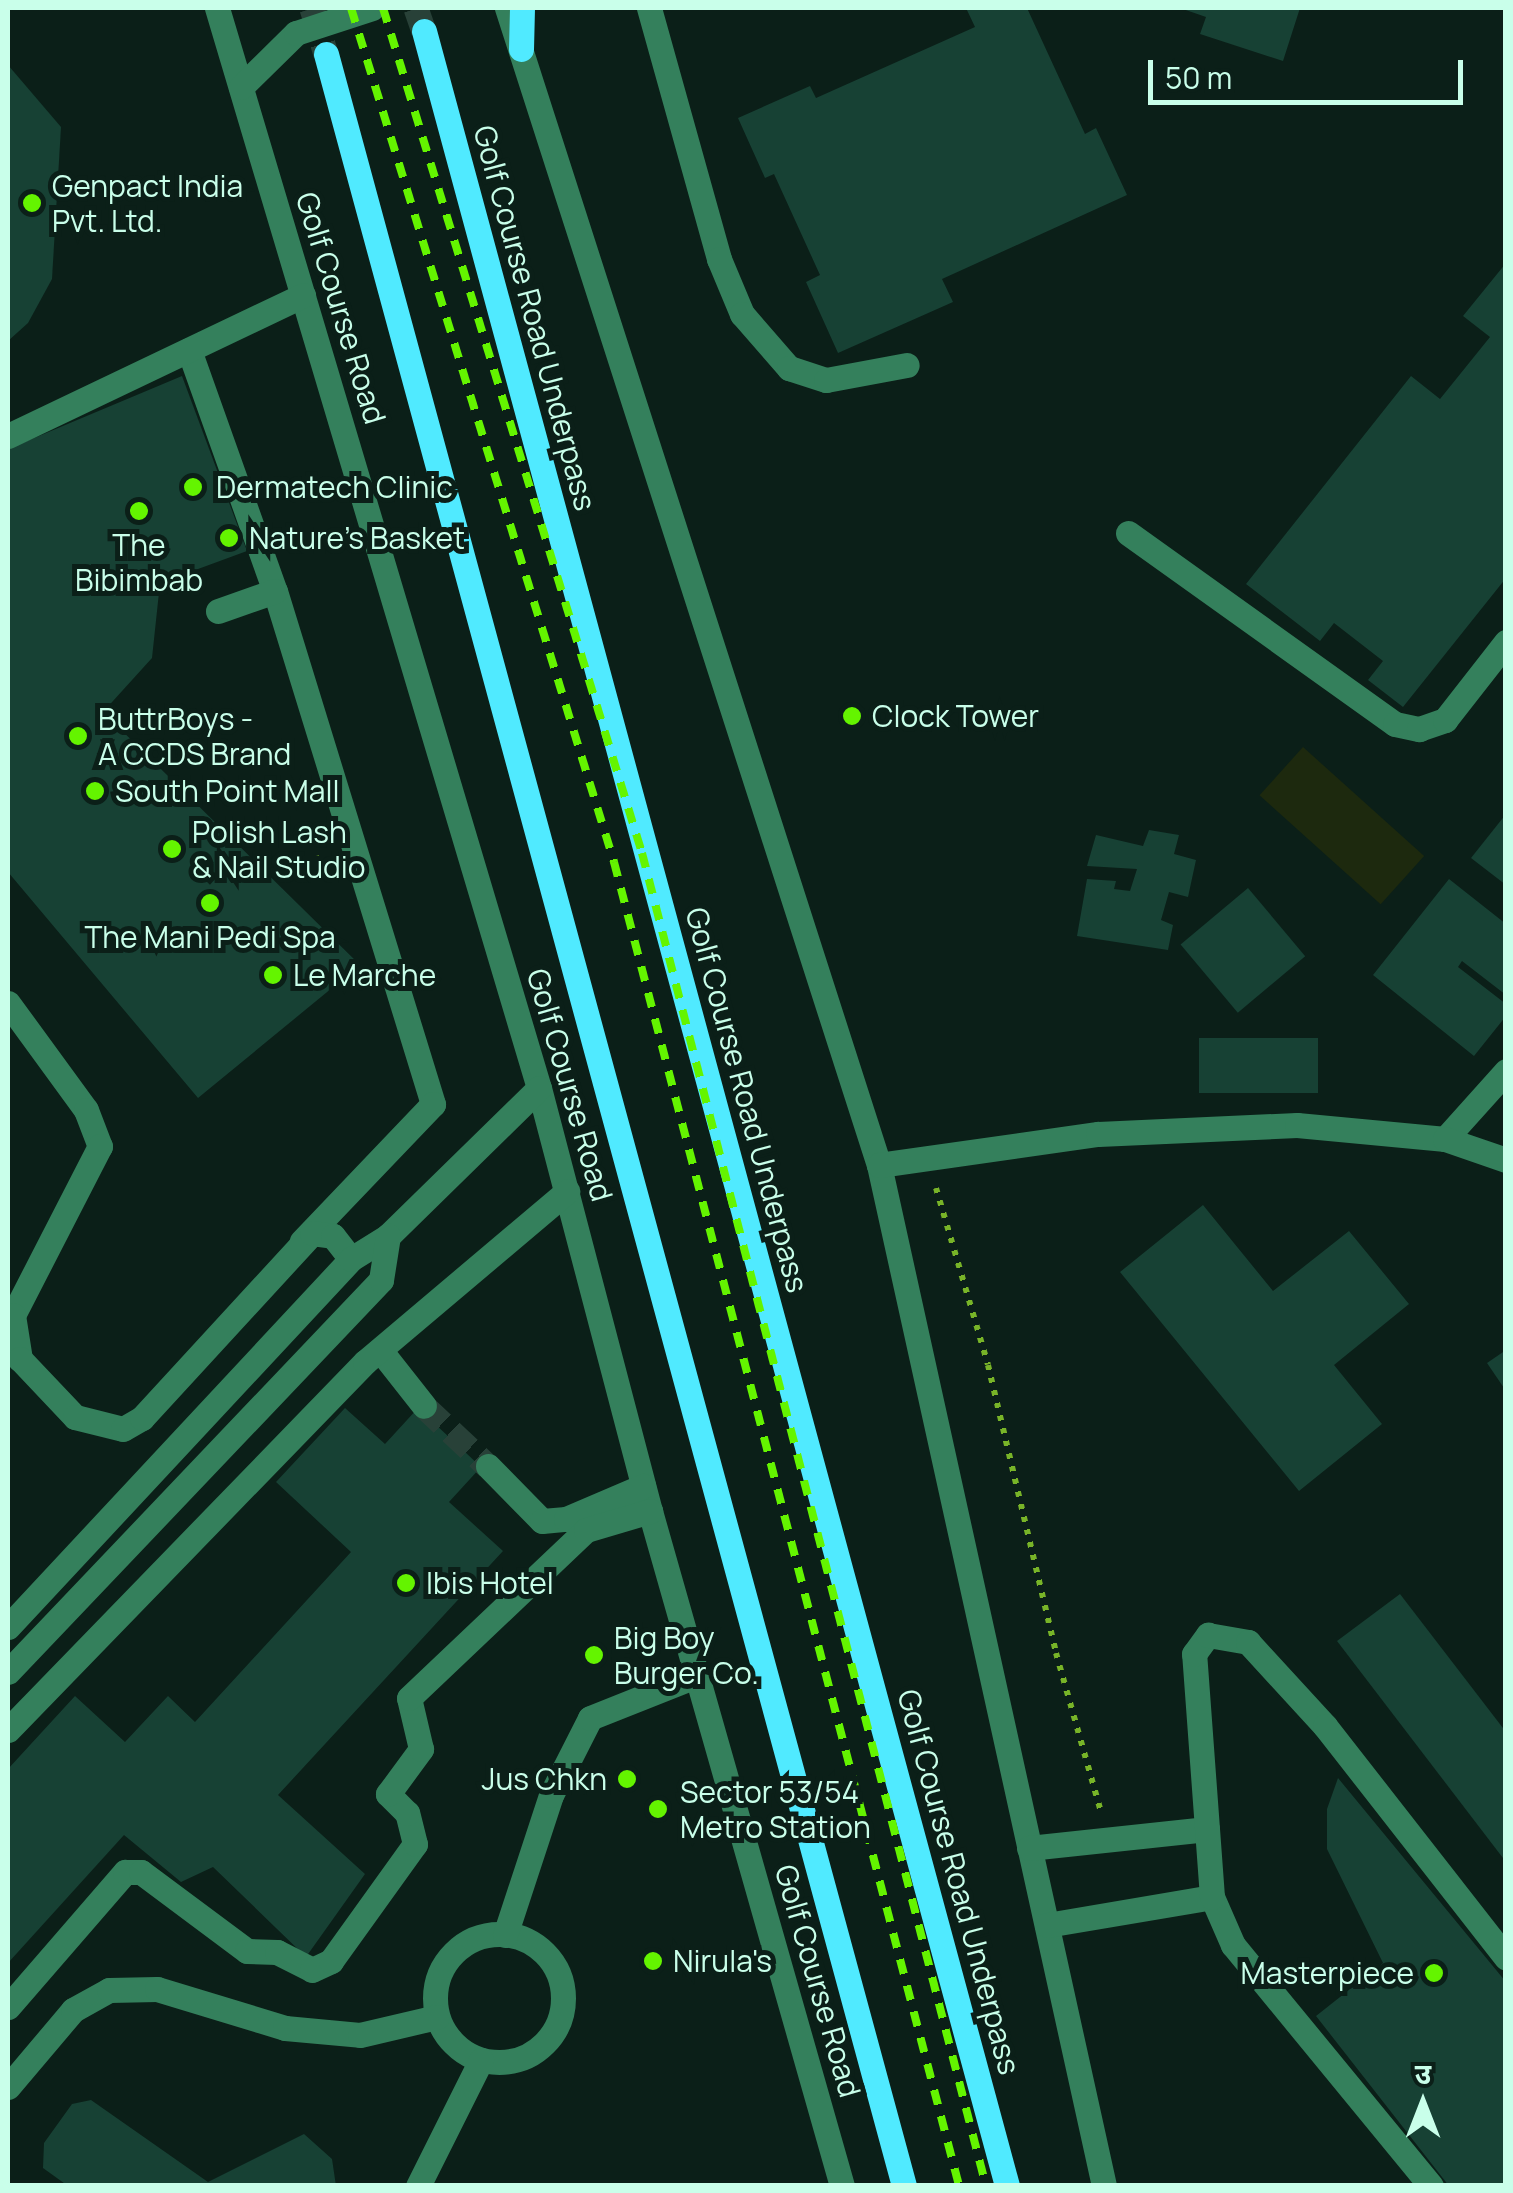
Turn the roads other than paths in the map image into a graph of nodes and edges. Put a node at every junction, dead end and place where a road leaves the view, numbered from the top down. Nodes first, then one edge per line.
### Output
1 (217, 8) edge
2 (372, 8) edge
3 (486, 8) edge
4 (649, 8) edge
5 (513, 11) edge
6 (424, 31) tunnel mouth
7 (522, 49) joint
8 (326, 54) tunnel mouth
9 (241, 87) junction
10 (303, 295) junction
11 (188, 350) junction
12 (906, 364) dead end
13 (8, 436) edge
14 (1128, 533) dead end
15 (275, 590) junction
16 (218, 612) dead end
17 (1506, 642) edge
18 (8, 1003) edge
19 (1506, 1071) edge
20 (539, 1088) junction
21 (1445, 1139) junction
22 (1506, 1160) edge
23 (879, 1165) junction
24 (567, 1191) junction
25 (388, 1236) junction
26 (302, 1241) junction
27 (351, 1258) junction
28 (380, 1350) junction
29 (424, 1406) tunnel mouth
30 (488, 1466) tunnel mouth
31 (646, 1498) junction
32 (8, 1627) edge
33 (8, 1672) edge
34 (698, 1675) junction
35 (8, 1730) edge
36 (1207, 1829) junction
37 (1029, 1848) junction
38 (1212, 1897) junction
39 (1046, 1925) junction
40 (506, 1935) junction
41 (1506, 1958) edge
42 (8, 2007) edge
43 (437, 2017) junction
44 (481, 2060) junction
45 (8, 2087) edge
46 (418, 2186) edge
47 (842, 2186) edge
48 (904, 2186) edge
49 (1007, 2186) edge
50 (1104, 2186) edge
51 (1431, 2186) edge

1 - 9 street, Golf Course Road
2 - 9 street
3 - 5 street
4 - 12 street
5 - 7 main road
6 - 49 main road, Golf Course Road Underpass
7 - 23 street
8 - 48 main road
9 - 10 street, Golf Course Road
10 - 11 street
10 - 20 street, Golf Course Road
11 - 13 street
11 - 15 street
14 - 17 street
15 - 16 street
15 - 26 street
18 - 26 street
19 - 21 street
20 - 24 street, Golf Course Road
20 - 25 street
21 - 22 street
21 - 23 street
23 - 37 street
24 - 28 street
24 - 31 street, Golf Course Road
25 - 27 street
25 - 33 street
26 - 27 street
27 - 32 street
28 - 29 street
28 - 35 street
30 - 31 street
31 - 34 street, Golf Course Road
31 - 42 street
34 - 40 street
34 - 47 street, Golf Course Road
36 - 37 street
36 - 38 street
36 - 41 street
37 - 39 street
38 - 39 street
38 - 51 street
39 - 50 street
40 - 43 street
40 - 44 street
43 - 44 street
43 - 45 street
44 - 46 street

